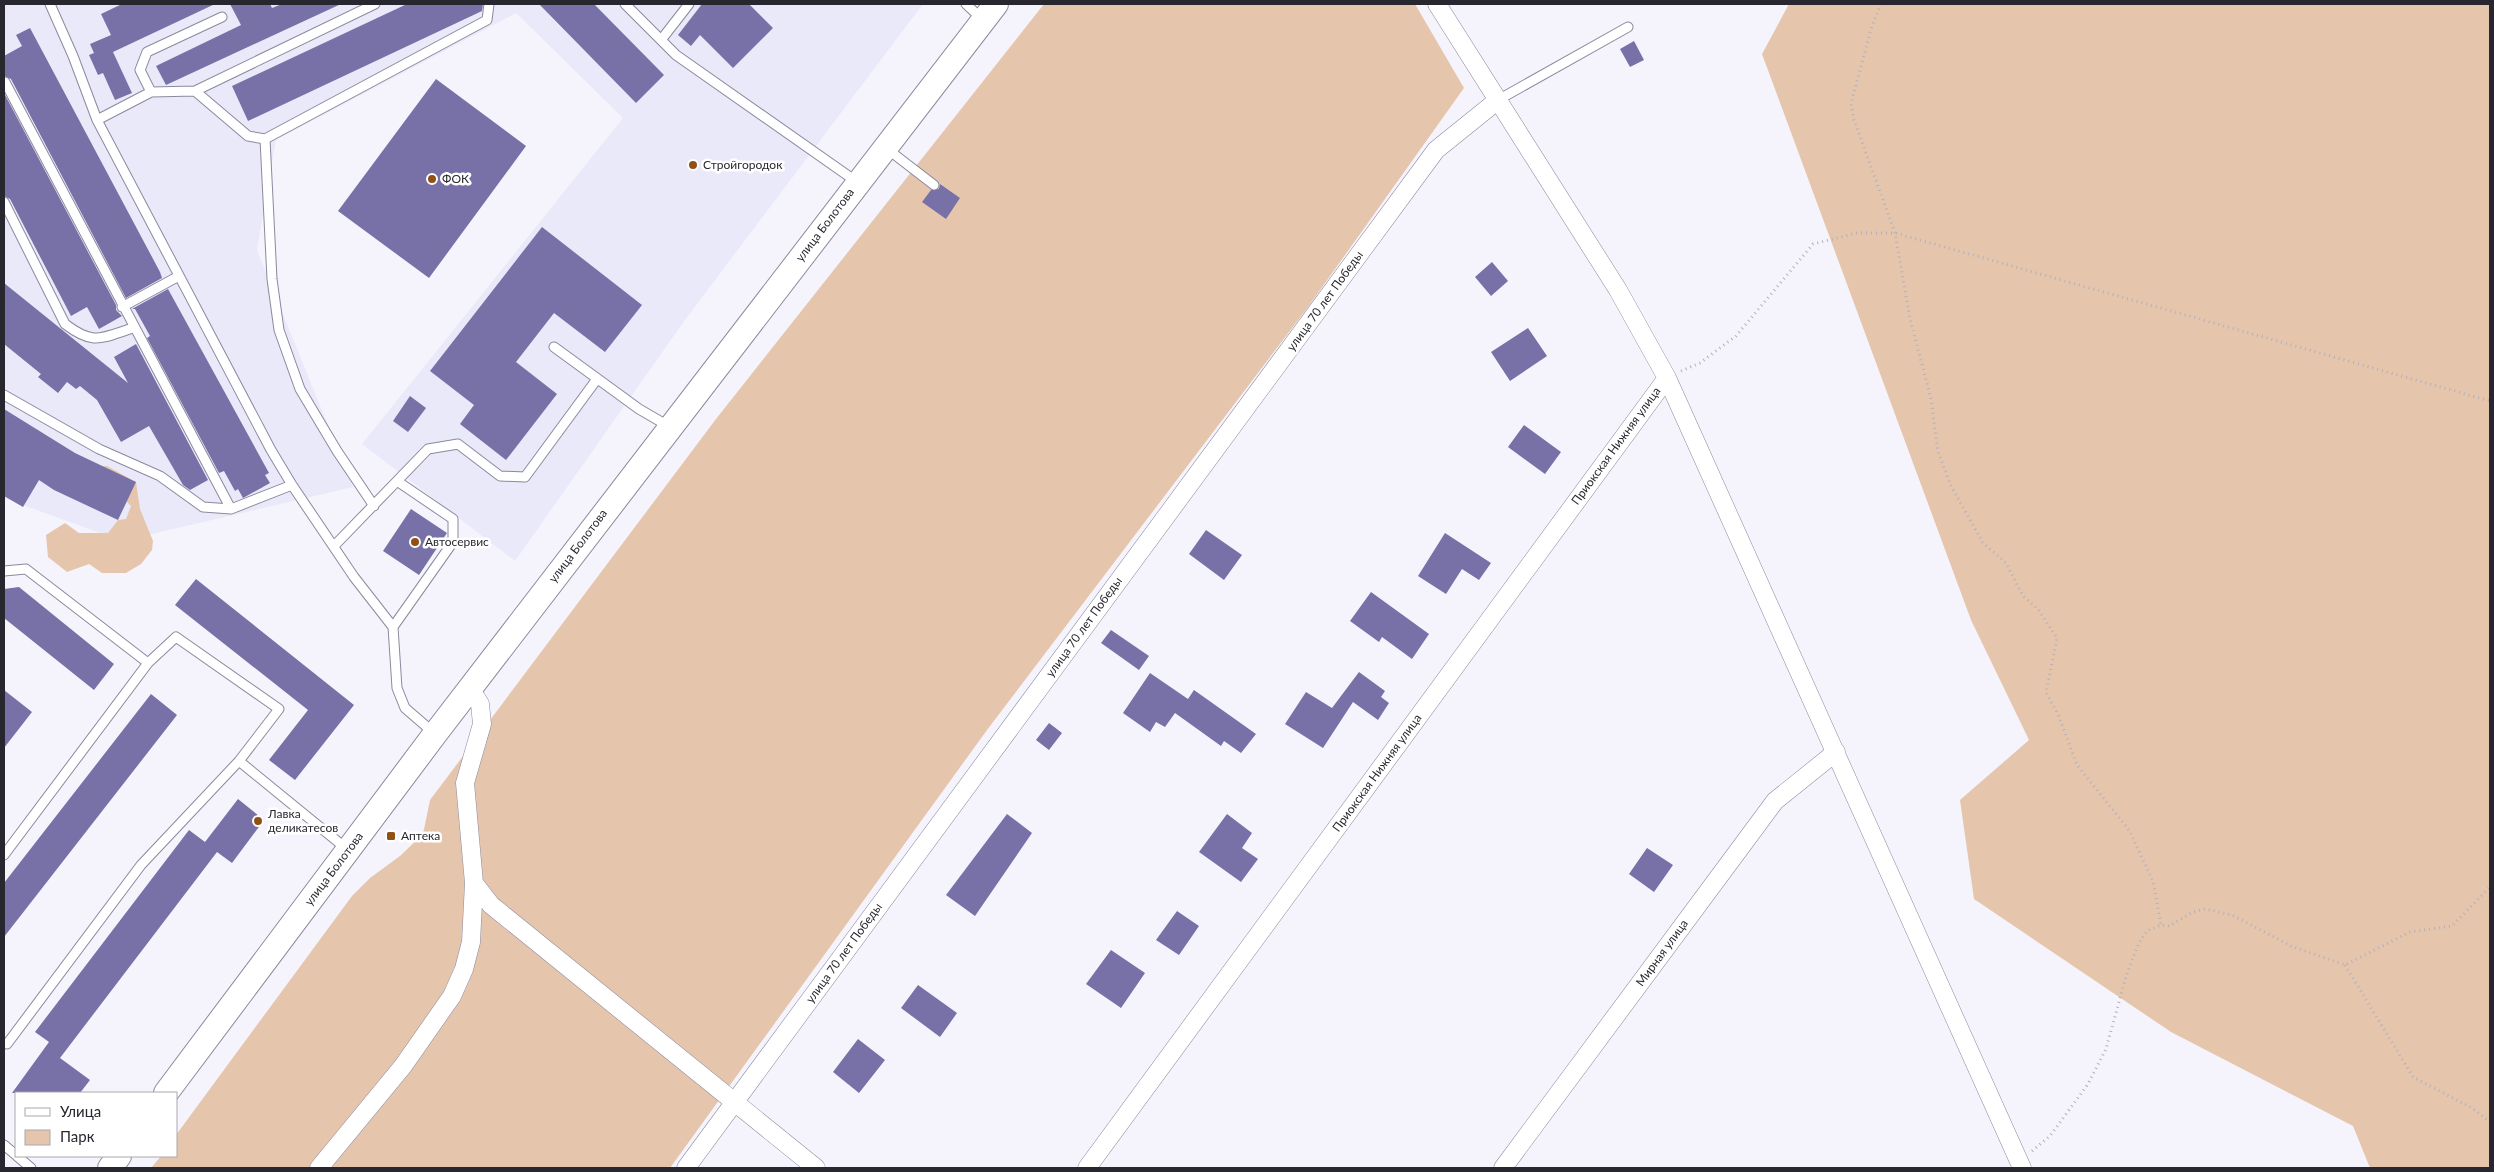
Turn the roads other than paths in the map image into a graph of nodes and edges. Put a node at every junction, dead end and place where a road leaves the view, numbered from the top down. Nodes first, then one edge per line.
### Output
1 (50, 4) edge
2 (375, 4) edge
3 (489, 4) edge
4 (625, 4) edge
5 (689, 4) edge
6 (966, 4) edge
7 (1437, 4) edge
8 (990, 12) edge
9 (222, 17) dead end
10 (1628, 27) dead end
11 (661, 40) junction
12 (5, 82) edge
13 (195, 91) junction
14 (151, 92) junction
15 (1498, 100) junction
16 (97, 120) junction
17 (265, 139) junction
18 (885, 147) junction
19 (857, 182) junction
20 (934, 185) dead end
21 (4, 202) edge
22 (179, 276) junction
23 (122, 308) junction
24 (133, 328) junction
25 (554, 347) dead end
26 (1667, 378) junction
27 (597, 380) junction
28 (4, 395) edge
29 (670, 427) junction
30 (397, 481) junction
31 (292, 485) junction
32 (374, 506) junction
33 (231, 509) junction
34 (334, 546) junction
35 (4, 571) edge
36 (393, 627) junction
37 (148, 663) junction
38 (470, 688) junction
39 (435, 734) junction
40 (1836, 752) junction
41 (239, 761) junction
42 (348, 850) junction
43 (4, 855) edge
44 (474, 883) junction
45 (5, 1044) edge
46 (167, 1092) edge
47 (734, 1102) junction
48 (4, 1145) edge
49 (15, 1155) edge
50 (17, 1157) edge
51 (118, 1157) edge
52 (2021, 1165) edge
53 (31, 1168) edge
54 (110, 1168) edge
55 (318, 1168) edge
56 (686, 1168) edge
57 (816, 1168) edge
58 (1087, 1168) edge
59 (1503, 1168) edge

1 - 16 lane
2 - 13 lane
3 - 17 lane
4 - 11 lane
5 - 11 lane
6 - 8 lane
7 - 15 street
8 - 18 main road, улица Болотова
9 - 14 lane
10 - 15 lane
11 - 19 lane
12 - 23 lane
13 - 14 lane
13 - 17 lane
14 - 16 lane
15 - 26 street
15 - 47 street, улица 70 лет Победы
16 - 22 lane
17 - 32 lane
18 - 19 main road, улица Болотова
18 - 20 lane
19 - 29 main road, улица Болотова
21 - 24 lane
22 - 23 lane
22 - 31 lane
23 - 24 lane
24 - 33 lane
25 - 27 lane
26 - 40 street
26 - 58 street, Приокская Нижняя улица
27 - 29 lane
27 - 30 lane
28 - 33 lane
29 - 38 main road, улица Болотова
30 - 32 lane
30 - 36 lane
31 - 33 lane
31 - 34 lane
32 - 34 lane
34 - 36 lane
35 - 37 lane
36 - 39 lane
37 - 41 lane
37 - 43 lane
38 - 39 main road, улица Болотова
38 - 44 street
39 - 42 main road, улица Болотова
40 - 52 street
40 - 59 street, Мирная улица
41 - 42 lane
41 - 45 lane
42 - 46 main road, улица Болотова
44 - 47 street
44 - 55 street
47 - 56 street, улица 70 лет Победы
47 - 57 street
48 - 49 lane
50 - 53 lane
51 - 54 main road

